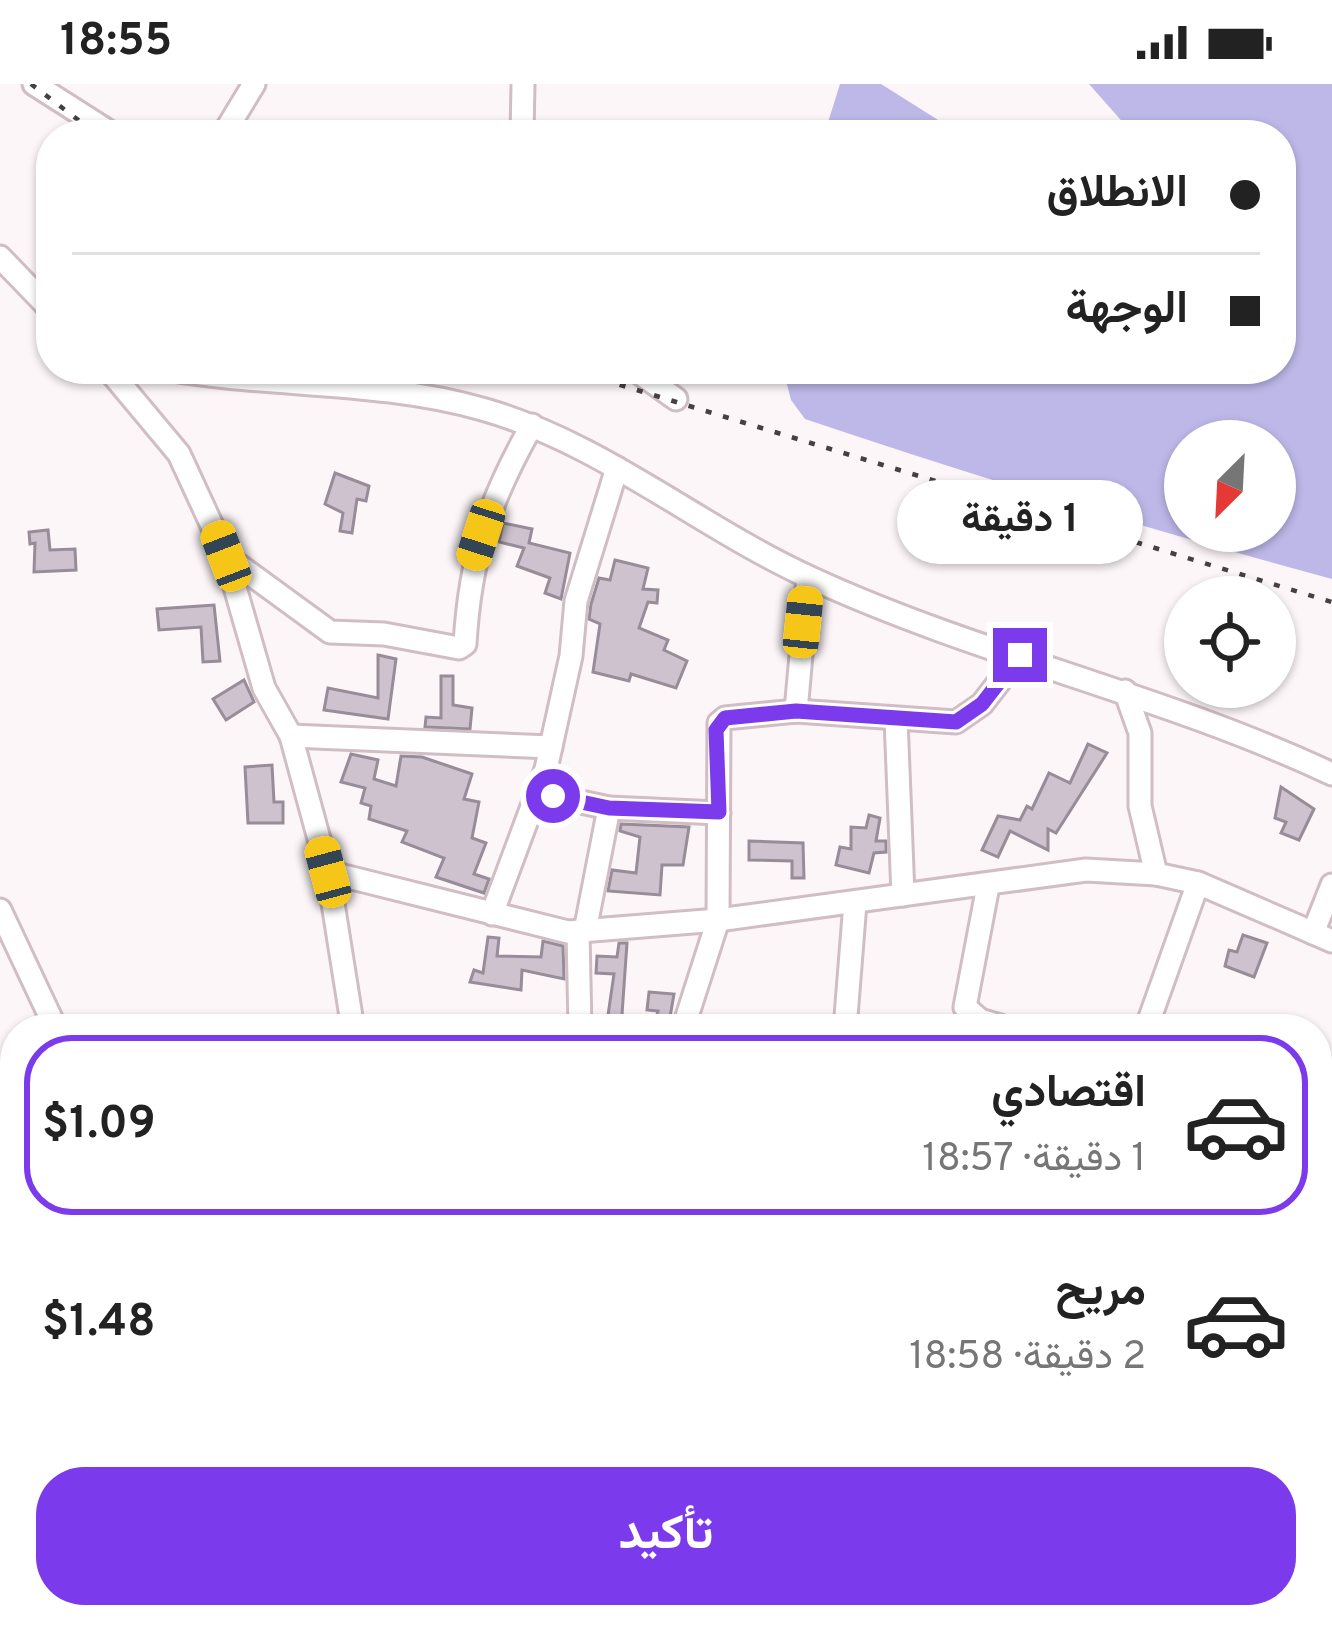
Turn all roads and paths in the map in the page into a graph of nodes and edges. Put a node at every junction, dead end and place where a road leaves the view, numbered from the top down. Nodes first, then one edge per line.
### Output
1 (34, 84) edge
2 (254, 84) edge
3 (523, 84) edge
4 (90, 120) edge
5 (233, 120) edge
6 (522, 120) edge
7 (0, 257) edge
8 (36, 294) edge
9 (120, 384) edge
10 (347, 384) edge
11 (655, 384) edge
12 (676, 399) dead end
13 (532, 425) junction
14 (616, 468) junction
15 (226, 556) junction
16 (808, 578) junction
17 (1020, 655) junction
18 (1125, 691) junction
19 (796, 711) junction
20 (896, 719) junction
21 (291, 736) junction
22 (551, 747) junction
23 (1332, 774) edge
24 (538, 794) junction
25 (609, 808) junction
26 (719, 812) junction
27 (328, 872) junction
28 (1156, 874) junction
29 (1198, 883) junction
30 (1332, 885) edge
31 (988, 886) junction
32 (903, 896) junction
33 (854, 903) junction
34 (0, 910) edge
35 (492, 914) junction
36 (718, 920) junction
37 (581, 932) junction
38 (1323, 937) edge
39 (49, 1014) edge
40 (350, 1014) edge
41 (580, 1014) edge
42 (688, 1014) edge
43 (846, 1014) edge
44 (973, 1014) edge
45 (1151, 1014) edge

1 - 4 street
2 - 5 street
3 - 6 street
7 - 8 street
9 - 15 street
10 - 13 street
11 - 12 street
13 - 14 street
13 - 15 street
14 - 16 street
14 - 22 street
15 - 21 street
16 - 17 street
16 - 19 street
17 - 18 street
17 - 20 street
18 - 23 street
18 - 28 street
19 - 20 street
19 - 26 street
20 - 32 street
21 - 22 street
21 - 27 street
22 - 24 street
24 - 25 street
24 - 35 street
25 - 26 street
25 - 37 street
26 - 36 street
27 - 35 street
27 - 40 street
28 - 29 street
28 - 31 street
29 - 38 street
29 - 45 street
30 - 38 street
31 - 32 street
31 - 44 street
32 - 33 street
33 - 36 street
33 - 43 street
34 - 39 street
35 - 37 street
36 - 37 street
36 - 42 street
37 - 41 street

